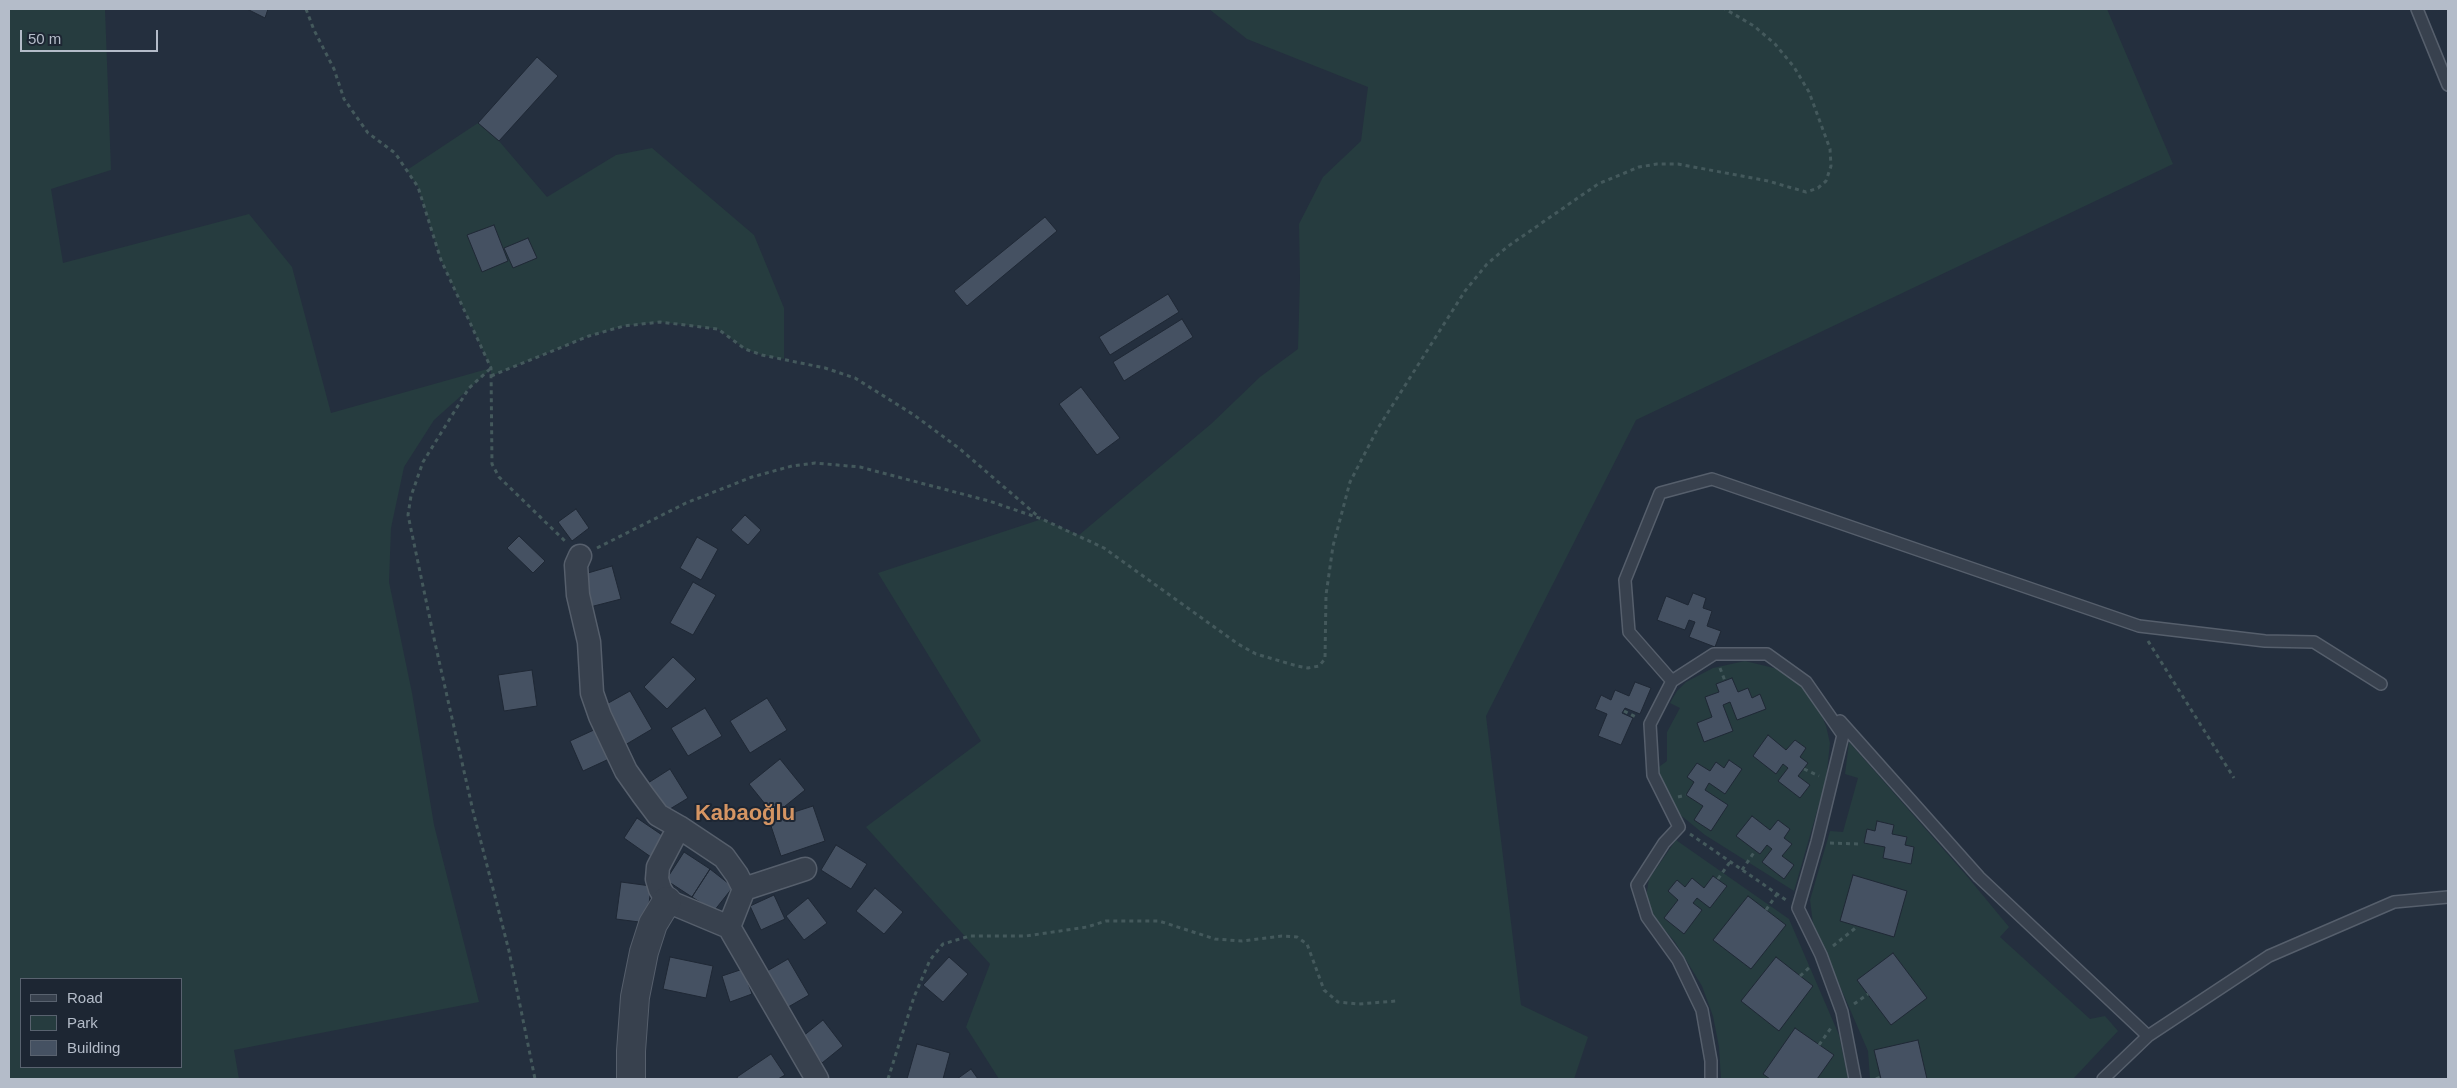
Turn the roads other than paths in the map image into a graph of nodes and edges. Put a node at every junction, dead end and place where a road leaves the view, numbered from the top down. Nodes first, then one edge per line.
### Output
1 (2417, 9) edge
2 (2448, 85) edge
3 (580, 556) road end
4 (1672, 680) junction
5 (1806, 682) junction
6 (2381, 684) dead end
7 (679, 826) junction
8 (805, 869) dead end
9 (744, 889) junction
10 (2448, 896) edge
11 (668, 901) junction
12 (729, 928) junction
13 (2148, 1036) junction
14 (631, 1079) edge
15 (817, 1079) edge
16 (1711, 1079) edge
17 (1855, 1079) edge
18 (2103, 1079) edge

1 - 2 lane
3 - 7 street
4 - 5 lane
4 - 6 lane
4 - 16 lane
5 - 13 lane
5 - 17 lane
7 - 9 street
7 - 11 street
8 - 9 street
9 - 12 street
10 - 13 lane
11 - 12 street
11 - 14 street
12 - 15 street
13 - 18 lane

